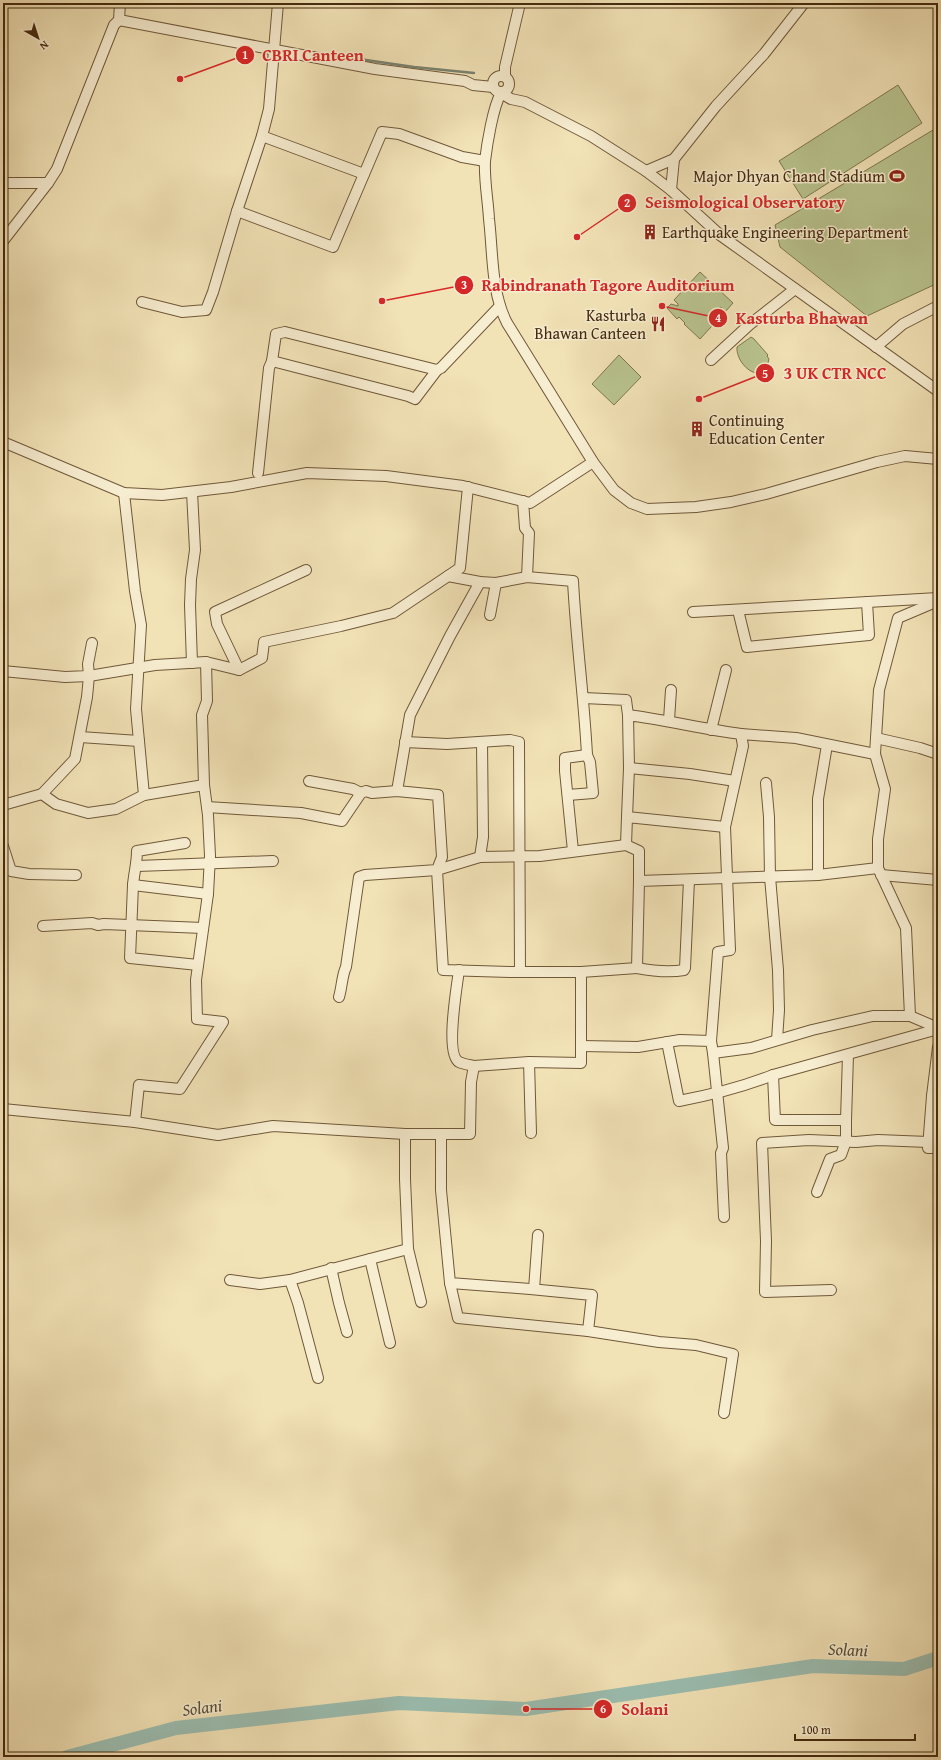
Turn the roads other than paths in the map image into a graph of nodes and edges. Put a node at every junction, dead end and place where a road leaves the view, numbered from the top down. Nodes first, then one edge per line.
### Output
1 (120, 3) edge
2 (278, 3) edge
3 (520, 3) edge
4 (804, 3) edge
5 (119, 20) junction
6 (273, 50) junction
7 (499, 84) junction
8 (262, 136) junction
9 (674, 159) junction
10 (486, 161) junction
11 (646, 171) junction
12 (364, 174) junction
13 (48, 183) junction
14 (3, 184) edge
15 (671, 190) junction
16 (237, 211) junction
17 (3, 241) edge
18 (795, 289) junction
19 (142, 302) dead end
20 (500, 306) junction
21 (937, 308) edge
22 (876, 347) junction
23 (711, 360) dead end
24 (272, 361) junction
25 (437, 370) junction
26 (938, 391) edge
27 (3, 442) edge
28 (938, 459) edge
29 (593, 462) junction
30 (258, 473) dead end
31 (468, 487) junction
32 (192, 492) junction
33 (124, 493) junction
34 (523, 501) junction
35 (306, 570) dead end
36 (448, 576) junction
37 (527, 578) junction
38 (480, 582) junction
39 (496, 583) junction
40 (938, 598) edge
41 (938, 601) edge
42 (867, 602) junction
43 (738, 610) junction
44 (693, 612) dead end
45 (490, 616) dead end
46 (92, 643) dead end
47 (206, 662) junction
48 (192, 663) junction
49 (139, 668) junction
50 (239, 670) junction
51 (726, 670) dead end
52 (3, 671) edge
53 (89, 676) junction
54 (672, 690) dead end
55 (584, 698) junction
56 (628, 715) junction
57 (669, 720) junction
58 (711, 730) junction
59 (741, 734) junction
60 (80, 737) junction
61 (876, 738) junction
62 (139, 741) junction
63 (405, 742) junction
64 (482, 742) junction
65 (827, 745) junction
66 (875, 754) junction
67 (938, 754) edge
68 (587, 755) junction
69 (629, 768) junction
70 (309, 781) dead end
71 (735, 781) junction
72 (766, 783) dead end
73 (204, 785) junction
74 (397, 791) junction
75 (361, 793) junction
76 (42, 794) junction
77 (144, 795) junction
78 (568, 795) junction
79 (3, 805) edge
80 (207, 807) junction
81 (627, 817) junction
82 (725, 827) junction
83 (185, 843) dead end
84 (626, 845) junction
85 (3, 846) edge
86 (573, 851) junction
87 (480, 857) junction
88 (518, 857) junction
89 (273, 861) dead end
90 (210, 864) junction
91 (137, 866) junction
92 (437, 870) junction
93 (880, 872) junction
94 (76, 875) dead end
95 (818, 875) junction
96 (770, 877) junction
97 (726, 879) junction
98 (689, 880) junction
99 (938, 880) edge
100 (639, 881) junction
101 (134, 885) junction
102 (208, 894) junction
103 (43, 926) dead end
104 (131, 926) junction
105 (203, 928) junction
106 (198, 965) junction
107 (637, 968) junction
108 (460, 970) junction
109 (520, 972) junction
110 (581, 972) junction
111 (339, 997) dead end
112 (910, 1016) junction
113 (938, 1029) edge
114 (776, 1040) junction
115 (711, 1041) junction
116 (667, 1042) junction
117 (581, 1046) junction
118 (938, 1046) edge
119 (713, 1053) junction
120 (848, 1055) junction
121 (529, 1062) junction
122 (474, 1066) junction
123 (773, 1075) junction
124 (718, 1093) junction
125 (935, 1096) edge
126 (3, 1109) edge
127 (846, 1120) junction
128 (135, 1122) junction
129 (530, 1133) dead end
130 (405, 1134) junction
131 (441, 1135) junction
132 (846, 1141) junction
133 (928, 1142) junction
134 (938, 1148) edge
135 (817, 1192) dead end
136 (724, 1216) dead end
137 (538, 1235) dead end
138 (408, 1250) junction
139 (370, 1259) junction
140 (331, 1268) junction
141 (230, 1280) dead end
142 (290, 1280) junction
143 (450, 1283) junction
144 (534, 1289) junction
145 (831, 1290) dead end
146 (420, 1302) dead end
147 (588, 1331) junction
148 (347, 1332) dead end
149 (390, 1343) dead end
150 (318, 1378) dead end
151 (724, 1413) dead end

1 - 5 street
2 - 6 street
3 - 7 street
4 - 9 street
5 - 6 street
5 - 13 street
6 - 7 street
6 - 8 street
7 - 10 street
7 - 11 street
8 - 12 street
8 - 16 street
9 - 11 street
9 - 15 street
10 - 12 street
10 - 20 street
11 - 15 street
12 - 16 street
13 - 14 street
13 - 17 street
15 - 18 street
16 - 19 street
18 - 22 street
18 - 23 street
20 - 25 street
20 - 29 street
21 - 22 street
22 - 26 street
24 - 25 street
24 - 25 street
24 - 30 street
27 - 33 street
28 - 29 street
29 - 34 street
31 - 32 street
31 - 34 street
31 - 36 street
32 - 33 street
32 - 48 street
33 - 49 street
34 - 37 street
35 - 50 street
36 - 38 street
36 - 50 street
37 - 39 street
37 - 55 street
38 - 39 street
38 - 63 street
39 - 45 street
40 - 42 street
41 - 61 street
42 - 43 street
42 - 43 street
43 - 44 street
46 - 53 street
47 - 48 street
47 - 50 street
47 - 73 street
48 - 49 street
49 - 53 street
49 - 62 street
51 - 58 street
52 - 53 street
53 - 60 street
54 - 57 street
55 - 56 street
55 - 68 street
56 - 57 street
56 - 69 street
57 - 58 street
58 - 59 street
59 - 65 street
59 - 71 street
60 - 62 street
60 - 76 street
61 - 66 street
61 - 67 street
62 - 77 street
63 - 64 street
63 - 74 street
64 - 87 street
64 - 88 street
65 - 66 street
65 - 95 street
66 - 93 street
68 - 78 street
68 - 78 street
69 - 71 street
69 - 81 street
70 - 75 street
71 - 82 street
72 - 96 street
73 - 77 street
73 - 80 street
74 - 75 street
74 - 92 street
75 - 80 street
76 - 77 street
76 - 79 street
78 - 86 street
80 - 90 street
81 - 82 street
81 - 84 street
82 - 97 street
83 - 91 street
84 - 86 street
84 - 100 street
85 - 94 street
86 - 88 street
87 - 88 street
87 - 92 street
88 - 109 street
89 - 90 street
90 - 91 street
90 - 102 street
91 - 101 street
92 - 108 street
92 - 111 street
93 - 95 street
93 - 99 street
93 - 112 street
95 - 96 street
96 - 97 street
96 - 114 street
97 - 98 street
97 - 115 street
98 - 100 street
98 - 107 street
100 - 107 street
101 - 102 street
101 - 104 street
102 - 105 street
103 - 104 street
104 - 105 street
104 - 106 street
105 - 106 street
106 - 128 street
107 - 110 street
108 - 109 street
108 - 122 street
109 - 110 street
110 - 117 street
112 - 113 street
112 - 114 street
113 - 120 street
114 - 119 street
115 - 116 street
115 - 119 street
116 - 117 street
116 - 124 street
117 - 121 street
118 - 125 street
119 - 124 street
120 - 123 street
120 - 127 street
121 - 122 street
121 - 129 street
122 - 131 street
123 - 124 street
123 - 127 street
124 - 136 street
125 - 133 street
126 - 128 street
127 - 132 street
128 - 130 street
130 - 131 street
130 - 138 street
131 - 143 street
132 - 133 street
132 - 135 street
132 - 145 street
133 - 134 street
137 - 144 street
138 - 139 street
138 - 146 street
139 - 140 street
139 - 149 street
140 - 142 street
140 - 148 street
141 - 142 street
142 - 150 street
143 - 144 street
143 - 147 street
144 - 147 street
147 - 151 street

